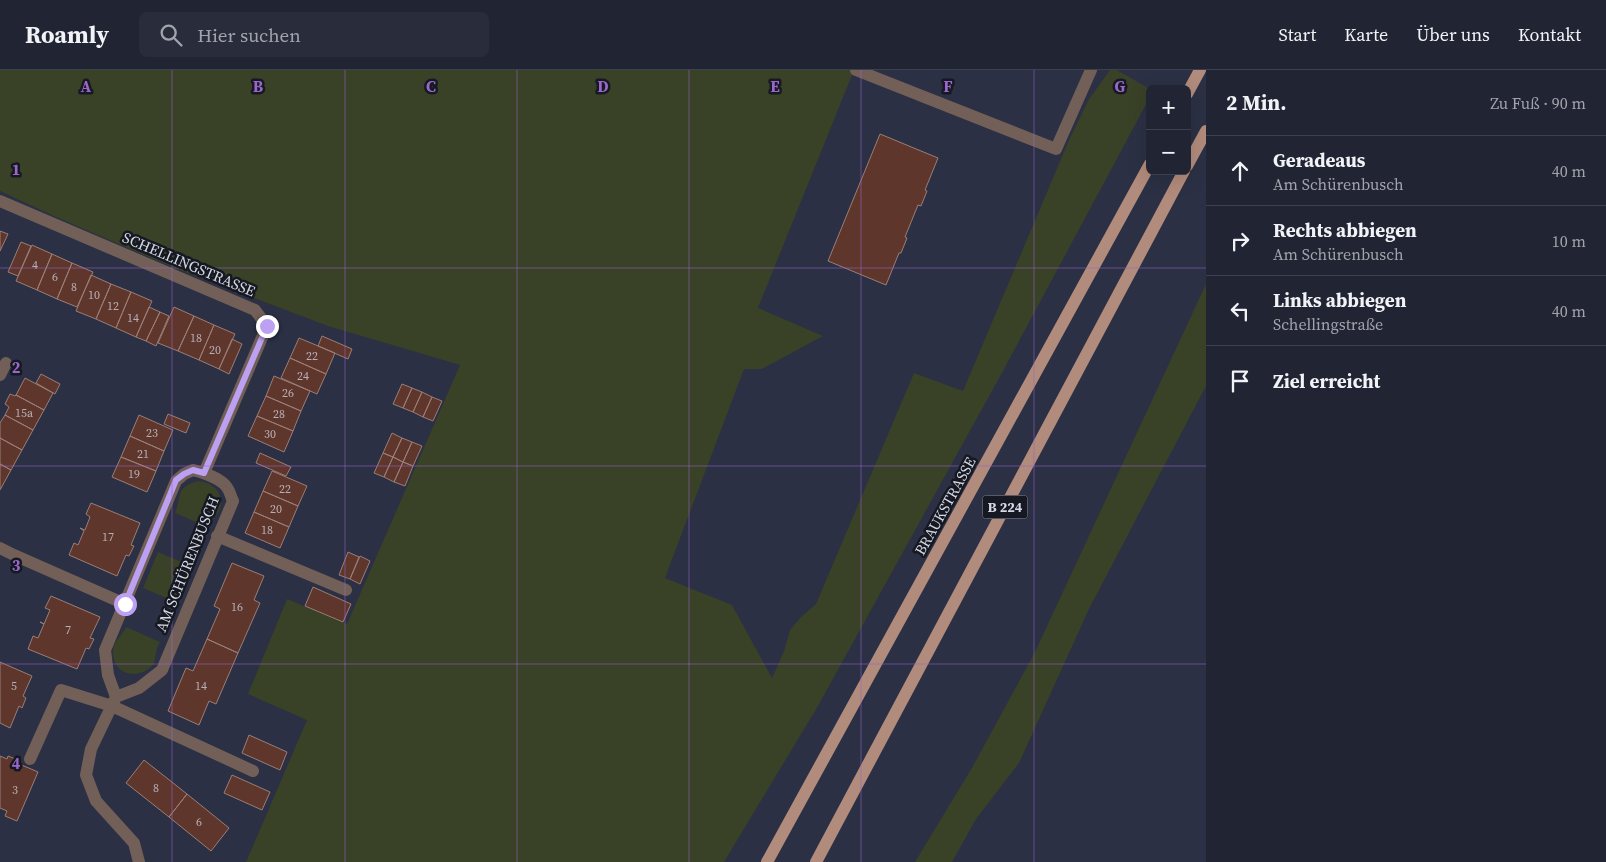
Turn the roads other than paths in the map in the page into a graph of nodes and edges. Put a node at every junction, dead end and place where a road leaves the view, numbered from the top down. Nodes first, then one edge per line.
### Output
1 (856, 70) edge
2 (1091, 70) edge
3 (1200, 70) edge
4 (1191, 87) edge
5 (1206, 131) edge
6 (1191, 159) edge
7 (1146, 171) edge
8 (1182, 175) edge
9 (0, 200) edge
10 (6, 363) dead end
11 (0, 375) edge
12 (204, 473) junction
13 (217, 536) junction
14 (0, 548) edge
15 (346, 590) dead end
16 (125, 604) junction
17 (114, 701) junction
18 (30, 760) dead end
19 (253, 771) dead end
20 (139, 862) edge
21 (767, 862) edge
22 (816, 862) edge

1 - 2 street
3 - 4 main road
5 - 6 main road
7 - 21 main road, BRAUKSTRASSE / B 224
8 - 22 main road, B 224
9 - 12 street, SCHELLINGSTRASSE
10 - 11 street
12 - 13 street, AM SCHÜRENBUSCH
12 - 16 street, AM SCHÜRENBUSCH
13 - 15 street
13 - 17 street, AM SCHÜRENBUSCH
14 - 16 street
16 - 17 street, AM SCHÜRENBUSCH
17 - 18 street
17 - 19 street
17 - 20 street

